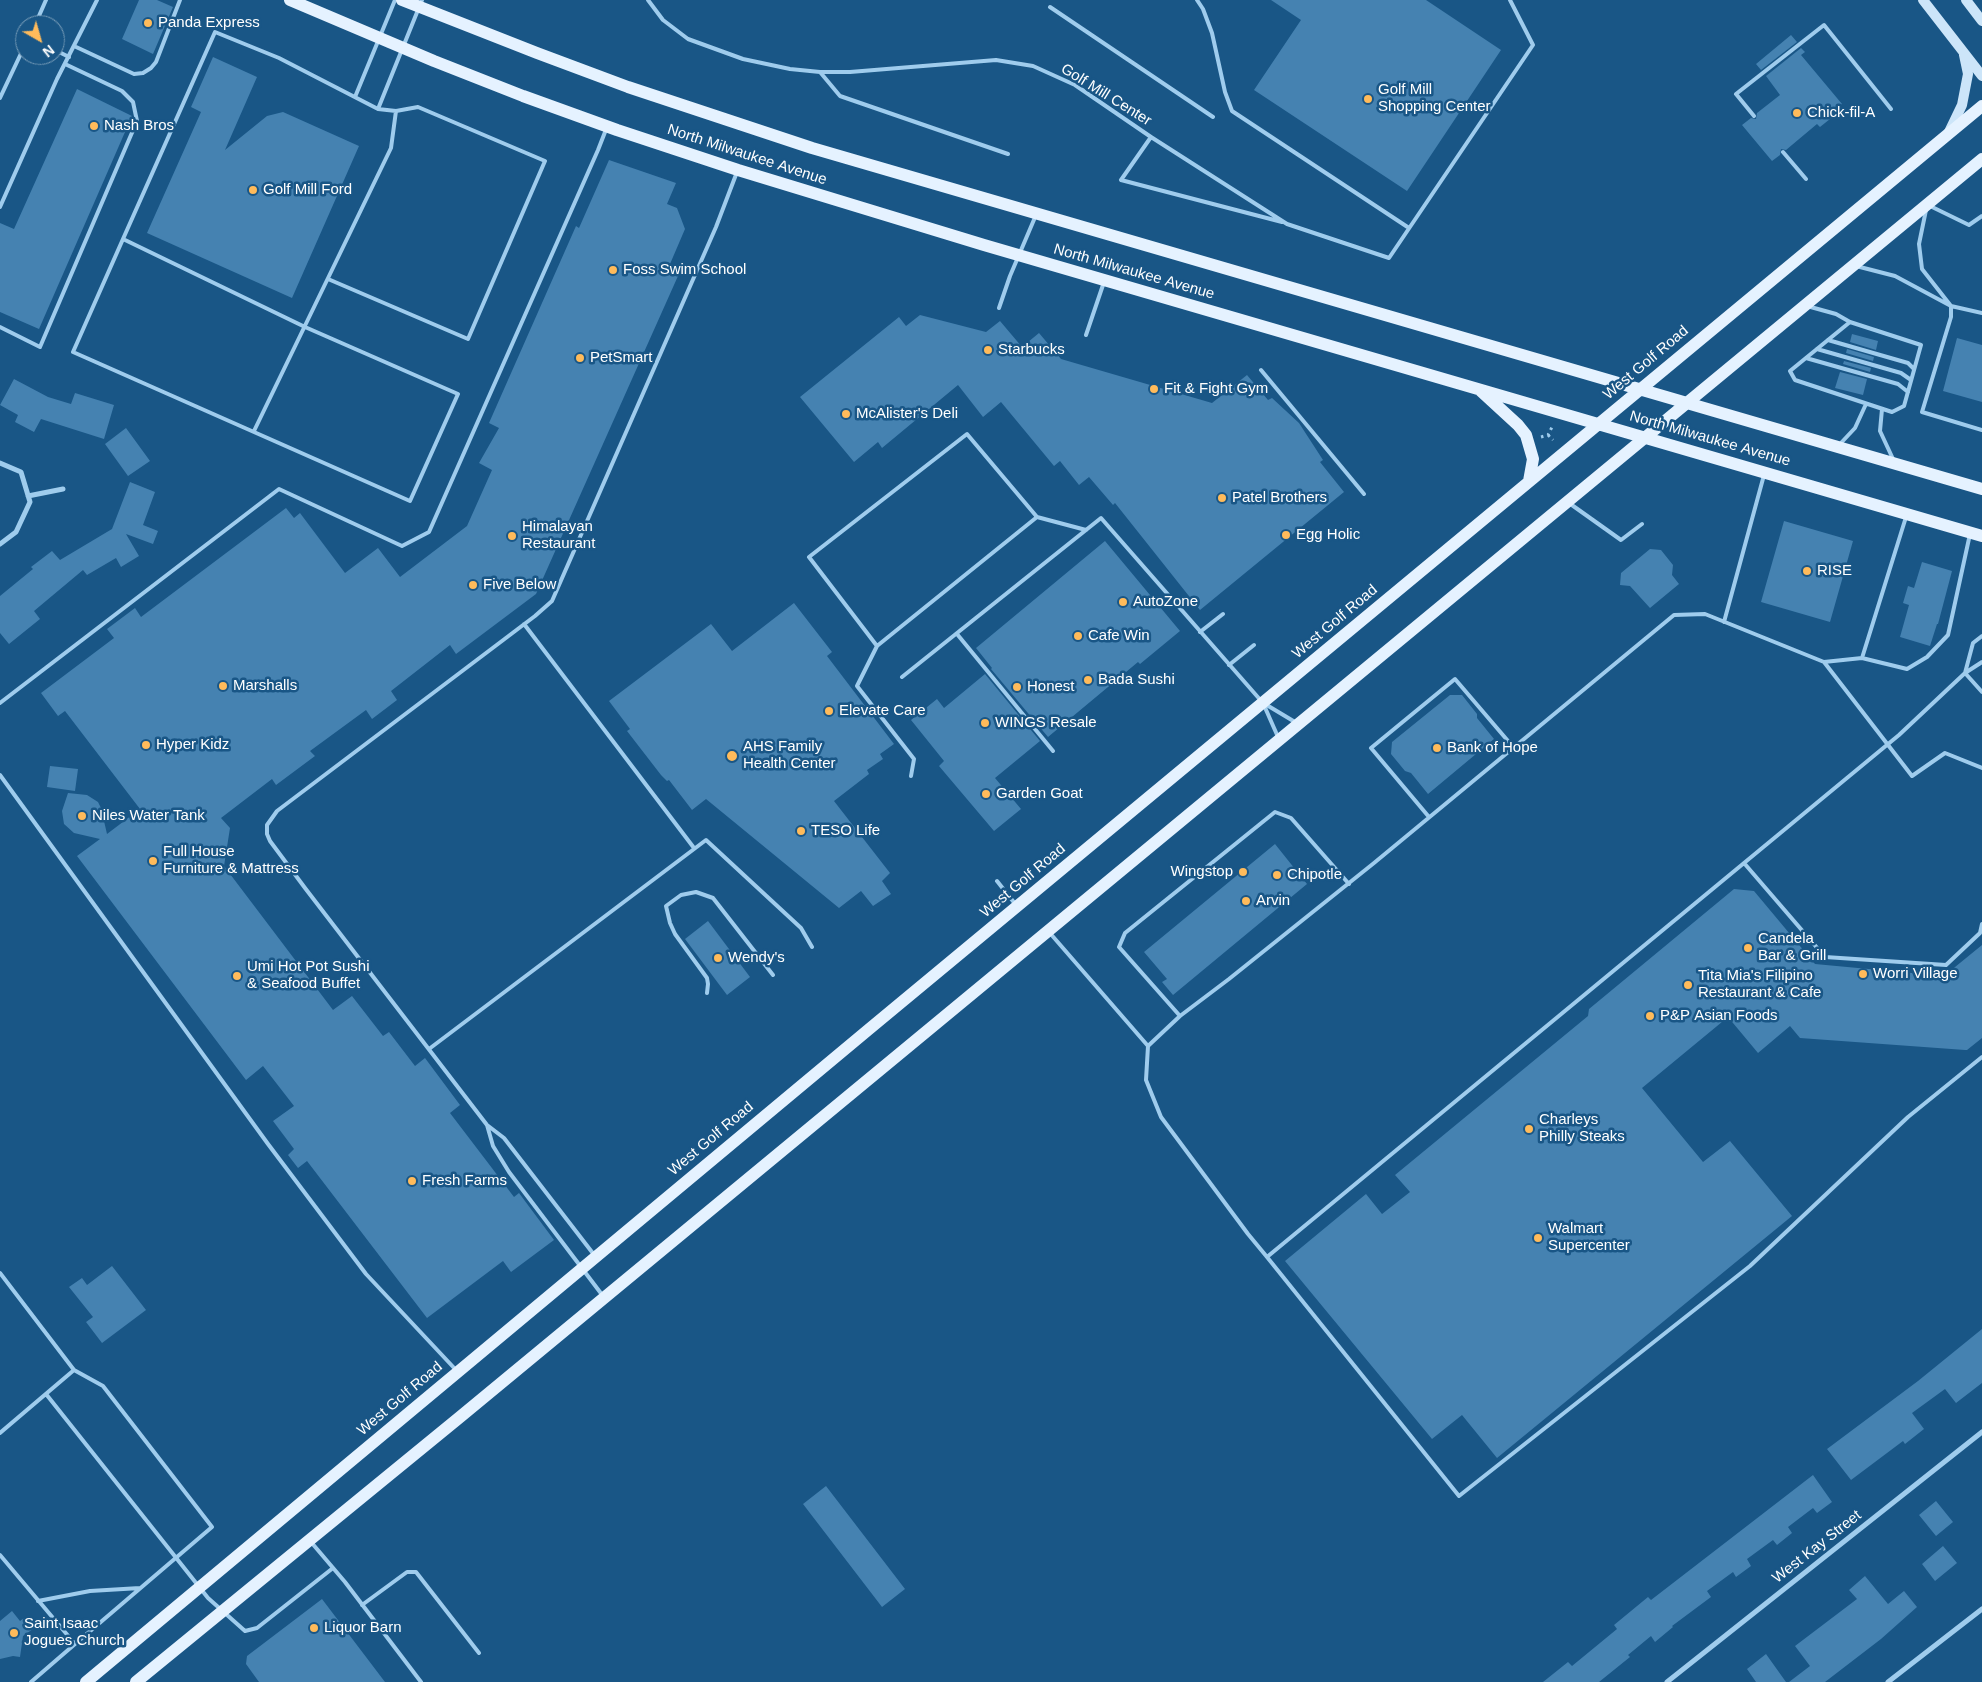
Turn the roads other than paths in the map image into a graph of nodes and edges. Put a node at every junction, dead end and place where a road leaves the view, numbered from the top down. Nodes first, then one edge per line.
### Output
1 (46, 0) edge
2 (97, 0) edge
3 (180, 0) edge
4 (290, 0) edge
5 (395, 0) edge
6 (402, 0) edge
7 (648, 0) edge
8 (1196, 0) edge
9 (1510, 0) edge
10 (1923, 0) edge
11 (1967, 0) edge
12 (421, 4) edge
13 (1050, 7) dead end
14 (1982, 14) edge
15 (39, 15) edge
16 (1982, 21) edge
17 (379, 38) junction
18 (74, 46) junction
19 (402, 48) junction
20 (1963, 52) junction
21 (65, 55) edge
22 (69, 57) junction
23 (65, 64) joint
24 (16, 65) edge
25 (65, 65) edge
26 (820, 72) junction
27 (1982, 76) edge
28 (355, 97) junction
29 (0, 98) edge
30 (1982, 106) edge
31 (378, 109) junction
32 (1891, 109) dead end
33 (396, 111) junction
34 (1754, 116) dead end
35 (1213, 117) dead end
36 (607, 126) junction
37 (1947, 135) junction
38 (1151, 137) junction
39 (1783, 152) dead end
40 (1008, 154) dead end
41 (1981, 161) edge
42 (738, 170) junction
43 (1806, 179) dead end
44 (1927, 205) junction
45 (0, 207) edge
46 (1036, 213) junction
47 (1982, 216) edge
48 (1287, 224) junction
49 (1409, 228) junction
50 (123, 240) junction
51 (1019, 255) junction
52 (1854, 265) junction
53 (328, 279) junction
54 (1104, 280) junction
55 (1805, 306) junction
56 (1951, 306) junction
57 (999, 308) dead end
58 (1982, 313) edge
59 (1850, 322) junction
60 (0, 327) edge
61 (305, 327) junction
62 (1086, 335) dead end
63 (1828, 340) junction
64 (1817, 349) junction
65 (1806, 358) junction
66 (1914, 369) junction
67 (1261, 370) dead end
68 (1911, 380) junction
69 (1477, 388) junction
70 (1640, 389) junction
71 (1908, 392) junction
72 (1687, 403) junction
73 (1866, 404) junction
74 (1882, 409) junction
75 (1598, 424) junction
76 (1982, 430) edge
77 (254, 431) junction
78 (1645, 438) junction
79 (1838, 447) junction
80 (0, 463) edge
81 (1894, 463) junction
82 (1765, 473) junction
83 (1529, 481) junction
84 (1982, 489) edge
85 (63, 490) dead end
86 (1364, 494) dead end
87 (28, 496) junction
88 (1567, 502) junction
89 (1907, 514) junction
90 (1037, 517) junction
91 (1642, 524) dead end
92 (1086, 530) junction
93 (1976, 534) edge
94 (0, 544) edge
95 (1223, 614) dead end
96 (1724, 622) junction
97 (524, 624) junction
98 (1200, 632) junction
99 (957, 634) junction
100 (1982, 636) edge
101 (1254, 645) dead end
102 (877, 646) junction
103 (1862, 658) junction
104 (1824, 662) junction
105 (1982, 662) edge
106 (1230, 665) junction
107 (1965, 673) junction
108 (902, 677) dead end
109 (1982, 692) edge
110 (0, 703) edge
111 (1263, 703) junction
112 (1299, 724) junction
113 (1280, 740) junction
114 (1888, 744) junction
115 (1514, 748) junction
116 (1053, 751) dead end
117 (1982, 768) edge
118 (0, 776) edge
119 (911, 776) dead end
120 (1429, 817) junction
121 (694, 848) junction
122 (1744, 863) junction
123 (997, 881) dead end
124 (1348, 884) junction
125 (1018, 906) junction
126 (1982, 924) edge
127 (1048, 932) junction
128 (812, 947) dead end
129 (773, 975) dead end
130 (706, 993) dead end
131 (1180, 1016) junction
132 (1148, 1046) junction
133 (429, 1049) junction
134 (1982, 1057) edge
135 (487, 1125) junction
136 (595, 1257) junction
137 (1267, 1257) junction
138 (582, 1268) junction
139 (0, 1273) edge
140 (605, 1298) junction
141 (74, 1370) junction
142 (458, 1372) junction
143 (46, 1394) junction
144 (0, 1432) edge
145 (1982, 1432) edge
146 (310, 1540) junction
147 (0, 1555) edge
148 (177, 1558) junction
149 (333, 1568) junction
150 (142, 1588) junction
151 (200, 1588) junction
152 (38, 1600) junction
153 (362, 1605) junction
154 (1982, 1609) edge
155 (223, 1611) junction
156 (75, 1644) junction
157 (479, 1653) dead end
158 (31, 1682) edge
159 (86, 1682) edge
160 (136, 1682) edge
161 (421, 1682) edge
162 (1667, 1682) edge
163 (1888, 1682) edge

1 - 15 lane
2 - 18 lane
3 - 18 lane
4 - 17 main road, North Milwaukee Avenue
5 - 17 lane
6 - 12 main road, North Milwaukee Avenue
7 - 26 lane, Golf Mill Center
8 - 49 lane
9 - 49 lane, Golf Mill Center
10 - 20 main road
11 - 14 main road
11 - 16 main road
12 - 19 lane
12 - 46 main road, North Milwaukee Avenue
13 - 35 lane
17 - 19 main road, North Milwaukee Avenue
17 - 28 lane
18 - 22 lane
19 - 31 lane
19 - 36 main road, North Milwaukee Avenue
20 - 27 main road
20 - 37 main road
21 - 22 lane
22 - 23 lane
23 - 60 lane
24 - 29 lane
25 - 45 lane
26 - 38 lane, Golf Mill Center
26 - 40 lane
28 - 31 lane
28 - 50 lane
30 - 37 main road, West Golf Road
31 - 33 lane
32 - 34 lane
33 - 53 lane
33 - 53 lane
36 - 42 main road, North Milwaukee Avenue
36 - 110 lane
37 - 70 main road, West Golf Road
38 - 48 lane, Golf Mill Center
38 - 48 lane
39 - 43 lane
41 - 44 main road
42 - 51 main road, North Milwaukee Avenue
42 - 97 lane
44 - 47 lane
44 - 52 main road
44 - 56 lane
46 - 51 lane
46 - 70 main road, North Milwaukee Avenue
48 - 49 lane, Golf Mill Center
50 - 61 lane
50 - 77 lane
51 - 54 main road, North Milwaukee Avenue
51 - 57 lane
52 - 55 main road
52 - 56 lane
53 - 61 lane
54 - 62 lane
54 - 69 main road, North Milwaukee Avenue
55 - 59 lane
55 - 72 main road
56 - 58 lane
56 - 76 lane
59 - 63 lane
59 - 66 lane
61 - 77 lane
61 - 77 lane
63 - 64 lane
63 - 66 lane
64 - 65 lane
64 - 68 lane
65 - 71 lane
65 - 73 lane
66 - 68 lane
67 - 86 lane
68 - 71 lane
69 - 75 main road, North Milwaukee Avenue
69 - 83 main road
70 - 72 main road, North Milwaukee Avenue
70 - 75 main road, West Golf Road
71 - 74 lane
72 - 78 main road
72 - 79 main road, North Milwaukee Avenue
73 - 74 lane
73 - 79 lane
74 - 81 lane
75 - 78 main road, North Milwaukee Avenue
75 - 83 main road, West Golf Road
78 - 82 main road, North Milwaukee Avenue
78 - 88 main road
79 - 81 main road, North Milwaukee Avenue
80 - 87 street
81 - 84 main road, North Milwaukee Avenue
82 - 89 main road, North Milwaukee Avenue
82 - 96 lane
83 - 111 main road, West Golf Road
85 - 87 street
87 - 94 street
88 - 91 lane
88 - 112 main road
89 - 93 main road, North Milwaukee Avenue
89 - 103 lane
90 - 92 lane
90 - 102 lane
90 - 102 lane
92 - 98 lane
92 - 99 lane
93 - 103 lane
95 - 98 lane
96 - 104 lane
96 - 115 lane
97 - 121 lane
97 - 133 lane
98 - 106 lane
99 - 108 lane
99 - 116 lane
100 - 107 lane
101 - 106 lane
102 - 119 lane
103 - 104 lane
104 - 114 lane
105 - 107 lane
106 - 111 lane
107 - 109 lane
107 - 114 lane
111 - 112 lane
111 - 113 lane
111 - 125 main road, West Golf Road
112 - 113 main road
113 - 127 main road
114 - 117 lane
114 - 122 lane
115 - 120 lane
115 - 120 lane
118 - 142 lane
120 - 124 lane
121 - 128 lane
121 - 133 lane
122 - 126 lane
122 - 137 lane
123 - 125 lane
124 - 131 lane
124 - 131 lane
125 - 136 main road, West Golf Road
127 - 132 lane
127 - 140 main road
129 - 130 lane
131 - 132 lane
132 - 137 lane
133 - 135 lane
134 - 137 lane
135 - 136 lane
135 - 138 lane
136 - 138 main road, West Golf Road
138 - 140 lane
138 - 142 main road, West Golf Road
139 - 141 lane
140 - 146 main road
141 - 143 lane
141 - 148 lane
142 - 151 main road, West Golf Road
143 - 144 lane
143 - 148 lane
145 - 162 street, West Kay Street
146 - 149 lane
146 - 155 main road
147 - 152 lane
148 - 150 lane
148 - 151 lane
149 - 153 lane
149 - 155 lane
150 - 152 lane
150 - 156 lane
151 - 155 lane
151 - 159 main road, West Golf Road
152 - 156 lane
153 - 157 lane
153 - 161 lane
154 - 163 street
155 - 160 main road
156 - 158 lane

